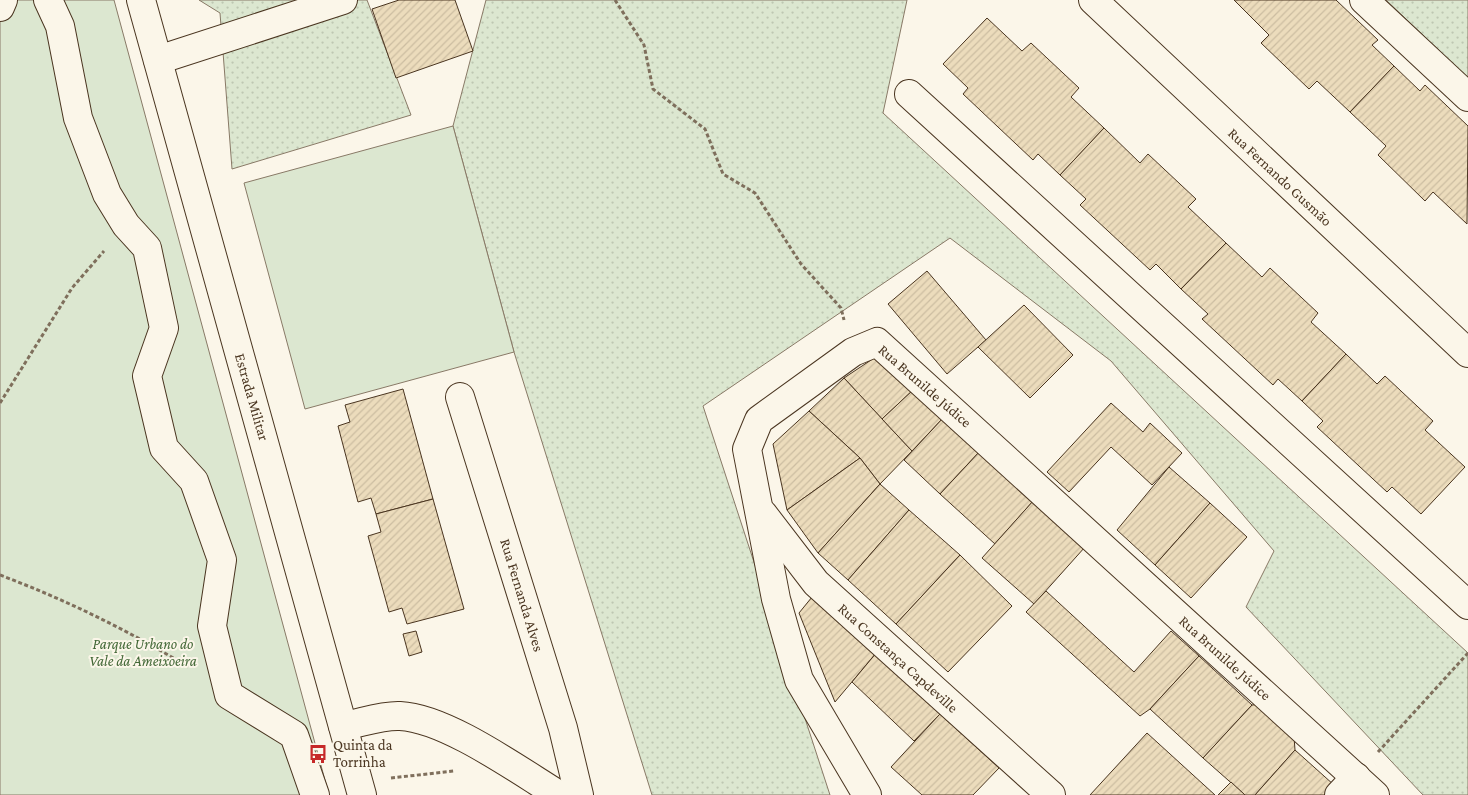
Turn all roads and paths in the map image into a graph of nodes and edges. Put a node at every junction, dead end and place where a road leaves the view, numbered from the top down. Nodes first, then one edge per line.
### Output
1 (3, 0) edge
2 (48, 0) edge
3 (141, 0) edge
4 (343, 0) edge
5 (615, 0) edge
6 (1093, 0) edge
7 (1364, 0) edge
8 (0, 7) edge
9 (158, 60) junction
10 (909, 94) dead end
11 (1468, 97) edge
12 (126, 225) junction
13 (853, 352) junction
14 (1468, 353) edge
15 (460, 397) dead end
16 (0, 402) edge
17 (759, 509) junction
18 (0, 575) edge
19 (1468, 605) edge
20 (1468, 652) edge
21 (229, 695) junction
22 (343, 726) junction
23 (1357, 789) edge
24 (315, 795) edge
25 (362, 795) edge
26 (559, 795) edge
27 (579, 795) edge
28 (867, 795) edge
29 (1051, 795) edge

1 - 8 street
2 - 12 street
3 - 9 street, Estrada Militar
4 - 9 street
5 - 13 path
6 - 14 street, Rua Fernando Gusmão
7 - 11 street
9 - 22 street, Estrada Militar
10 - 19 street
12 - 16 path
12 - 21 street
13 - 17 street, Rua Brunilde Júdice
13 - 23 street, Rua Brunilde Júdice
15 - 27 street, Rua Fernanda Alves
17 - 28 street, Rua Brunilde Júdice
17 - 29 street, Rua Constança Capdeville
18 - 21 path
20 - 23 path
21 - 24 street
22 - 25 street, Estrada Militar
22 - 26 street

